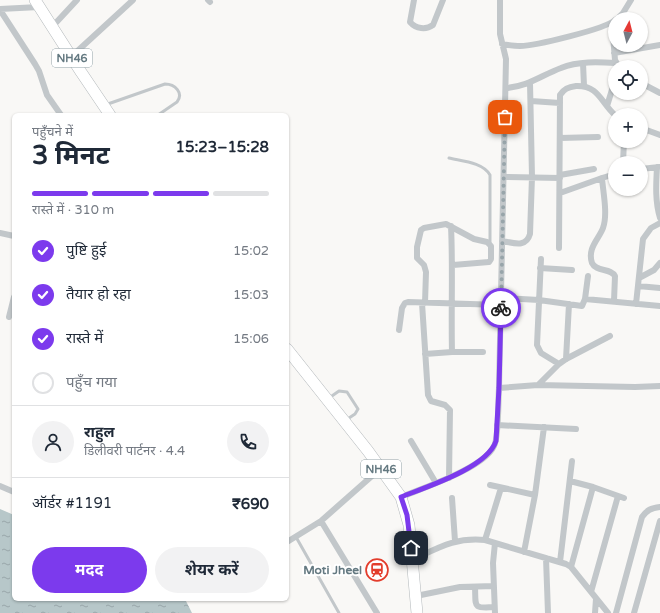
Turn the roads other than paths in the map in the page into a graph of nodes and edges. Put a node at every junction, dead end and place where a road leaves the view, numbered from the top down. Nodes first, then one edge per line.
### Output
1 (77, 0) edge
2 (133, 0) edge
3 (414, 0) edge
4 (443, 0) edge
5 (500, 0) edge
6 (631, 0) edge
7 (37, 4) edge
8 (0, 9) edge
9 (624, 12) edge
10 (608, 23) edge
11 (52, 28) junction
12 (502, 44) junction
13 (660, 44) edge
14 (614, 53) joint
15 (72, 56) junction
16 (616, 60) edge
17 (583, 63) junction
18 (608, 64) edge
19 (530, 83) junction
20 (584, 86) junction
21 (648, 87) edge
22 (506, 88) junction
23 (660, 93) edge
24 (609, 100) edge
25 (531, 101) junction
26 (560, 103) junction
27 (104, 105) junction
28 (607, 106) joint
29 (60, 113) edge
30 (109, 113) edge
31 (161, 113) edge
32 (648, 131) edge
33 (660, 135) edge
34 (598, 137) dead end
35 (560, 138) junction
36 (448, 158) dead end
37 (658, 167) edge
38 (648, 168) edge
39 (594, 169) dead end
40 (608, 176) edge
41 (504, 177) junction
42 (532, 177) junction
43 (560, 177) junction
44 (602, 178) junction
45 (560, 193) junction
46 (660, 218) edge
47 (660, 223) edge
48 (451, 226) junction
49 (0, 233) edge
50 (12, 236) edge
51 (502, 242) junction
52 (490, 246) junction
53 (502, 248) junction
54 (559, 248) dead end
55 (541, 259) dead end
56 (660, 263) edge
57 (453, 265) junction
58 (540, 268) junction
59 (572, 270) dead end
60 (588, 276) dead end
61 (639, 278) junction
62 (638, 286) junction
63 (660, 288) edge
64 (585, 299) junction
65 (539, 300) junction
66 (614, 301) junction
67 (501, 302) junction
68 (424, 303) junction
69 (451, 304) junction
70 (569, 304) junction
71 (636, 304) junction
72 (12, 305) edge
73 (660, 306) edge
74 (9, 317) dead end
75 (399, 330) dead end
76 (610, 336) dead end
77 (289, 352) edge
78 (452, 352) junction
79 (483, 352) dead end
80 (425, 354) junction
81 (566, 359) junction
82 (559, 364) junction
83 (538, 385) junction
84 (660, 386) edge
85 (499, 388) junction
86 (327, 400) junction
87 (345, 421) junction
88 (497, 425) junction
89 (544, 428) junction
90 (576, 429) dead end
91 (411, 441) dead end
92 (572, 462) dead end
93 (381, 468) junction
94 (449, 478) junction
95 (570, 481) junction
96 (436, 483) junction
97 (490, 485) dead end
98 (0, 486) edge
99 (593, 487) junction
100 (501, 488) junction
101 (12, 491) edge
102 (535, 495) junction
103 (401, 497) junction
104 (452, 498) dead end
105 (660, 507) edge
106 (660, 520) edge
107 (320, 521) junction
108 (296, 537) junction
109 (289, 540) edge
110 (485, 540) junction
111 (455, 541) junction
112 (495, 543) junction
113 (524, 552) junction
114 (546, 558) junction
115 (412, 560) junction
116 (560, 562) junction
117 (571, 567) junction
118 (494, 586) junction
119 (475, 587) junction
120 (591, 592) junction
121 (416, 596) junction
122 (596, 599) junction
123 (494, 610) edge
124 (339, 613) edge
125 (377, 613) edge
126 (417, 613) edge
127 (548, 613) edge
128 (595, 613) edge
129 (608, 613) edge
130 (616, 613) edge
131 (634, 613) edge

1 - 11 street
2 - 15 street
3 - 4 street
5 - 12 street
6 - 9 street
7 - 8 street
7 - 11 highway, NH46
8 - 29 street
10 - 12 street
11 - 15 highway, NH46
12 - 22 street
13 - 14 street
14 - 16 street
15 - 27 highway, NH46
17 - 18 street
17 - 19 street
17 - 20 street
19 - 22 street
19 - 25 street
20 - 26 street
20 - 28 street
21 - 23 street
22 - 41 street
24 - 28 street
25 - 26 street
25 - 42 street
26 - 35 street
27 - 30 highway, NH46
27 - 31 lane
32 - 33 street
34 - 35 street
35 - 43 street
36 - 52 lane
37 - 38 street
37 - 46 street
39 - 43 street
40 - 44 street
41 - 42 street
41 - 51 street
42 - 43 street
42 - 51 street
43 - 45 street
44 - 45 street
44 - 66 street
45 - 54 street
47 - 61 street
48 - 52 street
48 - 57 street
48 - 68 street
49 - 50 street
51 - 53 street
52 - 53 street
52 - 57 street
53 - 67 street
55 - 58 street
56 - 61 street
57 - 69 street
58 - 59 street
58 - 65 street
60 - 64 street
61 - 62 street
62 - 63 street
62 - 71 street
64 - 66 street
64 - 70 street
65 - 67 street
65 - 70 street
65 - 82 street
66 - 71 street
67 - 69 street
67 - 85 street
68 - 69 street
68 - 75 street
68 - 80 street
69 - 78 street
70 - 81 street
71 - 73 street
72 - 74 street
76 - 81 street
77 - 86 highway, NH46
78 - 79 street
78 - 80 street
80 - 94 street
81 - 82 street
82 - 83 street
83 - 84 street
83 - 85 street
85 - 88 street
86 - 87 highway, NH46
86 - 87 lane
87 - 93 highway, NH46
88 - 89 street
88 - 94 street
89 - 90 street
89 - 102 street
91 - 96 street
92 - 95 street
93 - 103 highway, NH46
93 - 107 street
94 - 96 street
95 - 99 street
95 - 116 street
96 - 103 street
97 - 100 street
98 - 101 street
99 - 117 street
99 - 120 street
100 - 102 street
100 - 110 street
102 - 113 street
103 - 115 highway, NH46
104 - 111 street
105 - 130 street
106 - 131 street
107 - 108 street
107 - 125 street
108 - 109 street
108 - 124 lane
110 - 111 street
110 - 112 street
111 - 115 street
112 - 113 street
112 - 118 street
113 - 114 street
114 - 116 street
114 - 127 street
115 - 121 highway, NH46
116 - 117 street
117 - 120 street
118 - 119 street
118 - 123 street
119 - 121 street
119 - 123 street
120 - 122 street
121 - 126 highway, NH46
122 - 128 street
122 - 129 street

